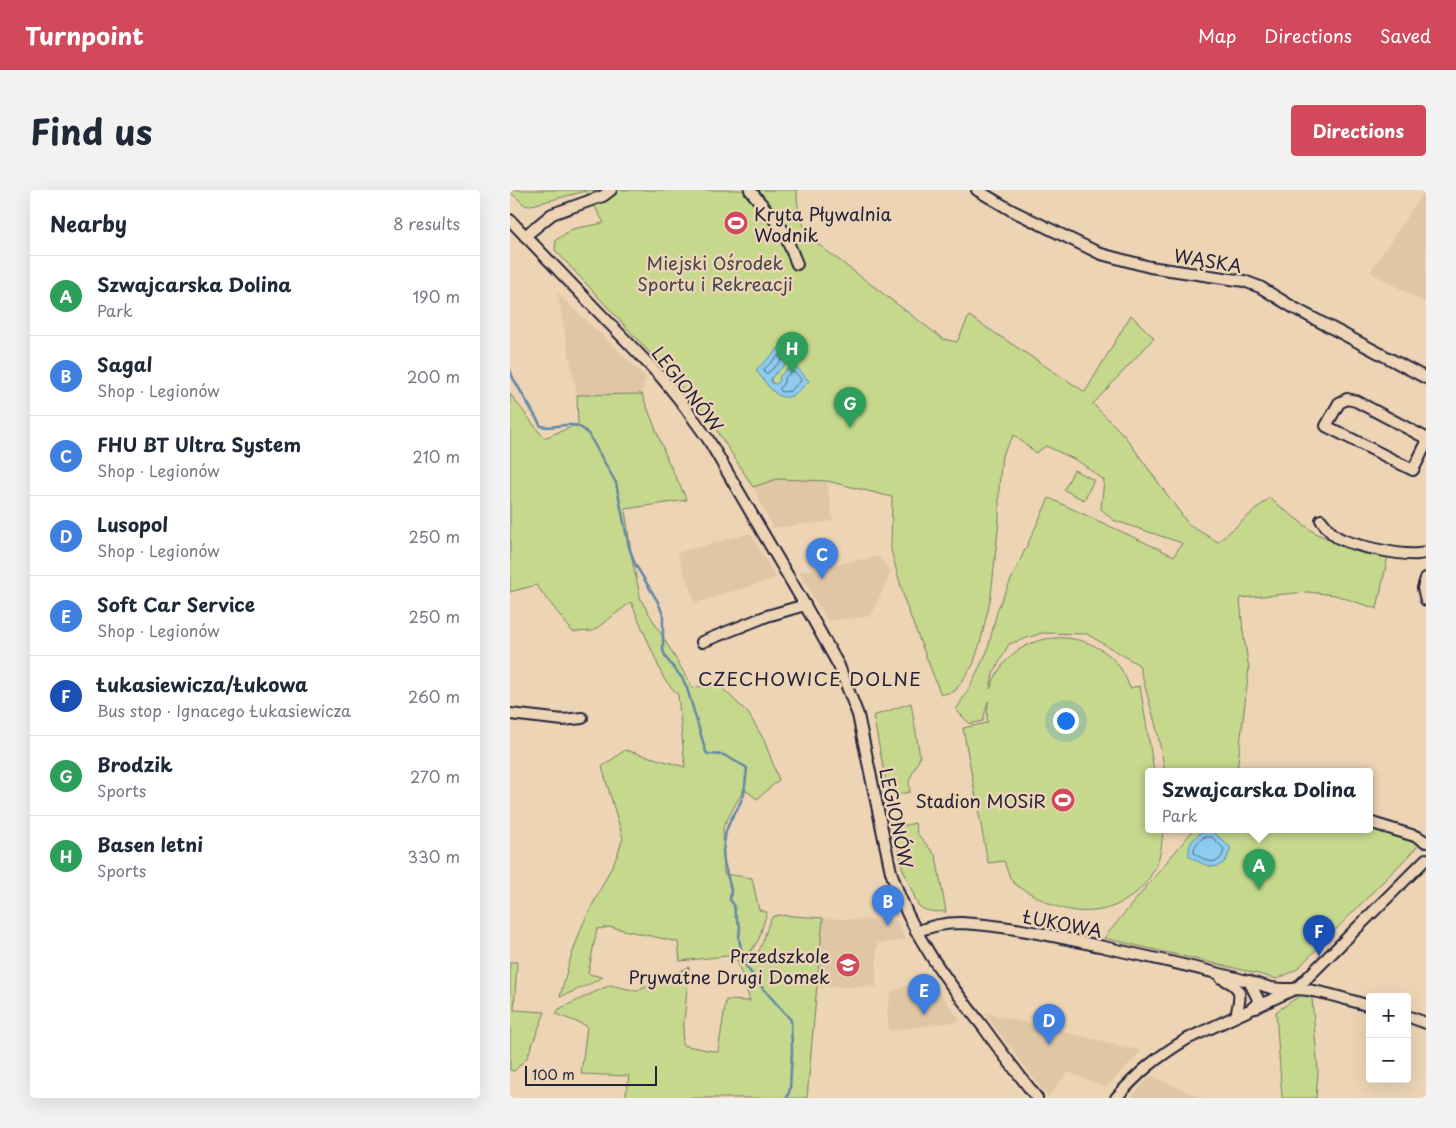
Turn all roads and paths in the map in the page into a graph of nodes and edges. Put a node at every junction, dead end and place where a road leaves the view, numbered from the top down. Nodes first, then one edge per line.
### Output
1 (611, 190) edge
2 (750, 190) edge
3 (977, 190) edge
4 (510, 220) edge
5 (524, 236) junction
6 (797, 264) dead end
7 (1426, 378) edge
8 (1426, 438) edge
9 (1426, 444) edge
10 (1321, 520) dead end
11 (1426, 552) edge
12 (1426, 578) edge
13 (1426, 600) edge
14 (805, 605) junction
15 (702, 642) dead end
16 (510, 714) edge
17 (582, 718) dead end
18 (1373, 823) edge
19 (1426, 842) edge
20 (1426, 859) edge
21 (916, 932) junction
22 (1202, 969) junction
23 (1249, 981) junction
24 (1297, 988) junction
25 (1241, 997) junction
26 (1366, 1005) edge
27 (1256, 1008) junction
28 (1236, 1016) junction
29 (1411, 1017) edge
30 (1426, 1023) edge
31 (1037, 1098) edge
32 (1116, 1098) edge

1 - 5 street
2 - 6 street
3 - 7 street, WĄSKA
4 - 5 street, LEGIONÓW
5 - 14 street, LEGIONÓW
8 - 9 street
10 - 11 street
12 - 13 street
14 - 15 street
14 - 21 street, LEGIONÓW
16 - 17 street
18 - 19 street
20 - 24 street
21 - 22 street, ŁUKOWA
21 - 31 street, LEGIONÓW
22 - 23 street, ŁUKOWA
22 - 25 street, ŁUKOWA
23 - 24 street, ŁUKOWA
23 - 27 street
24 - 26 street, ŁUKOWA
24 - 27 street
25 - 27 street, ŁUKOWA
25 - 28 street
27 - 28 street
28 - 32 street
29 - 30 street

